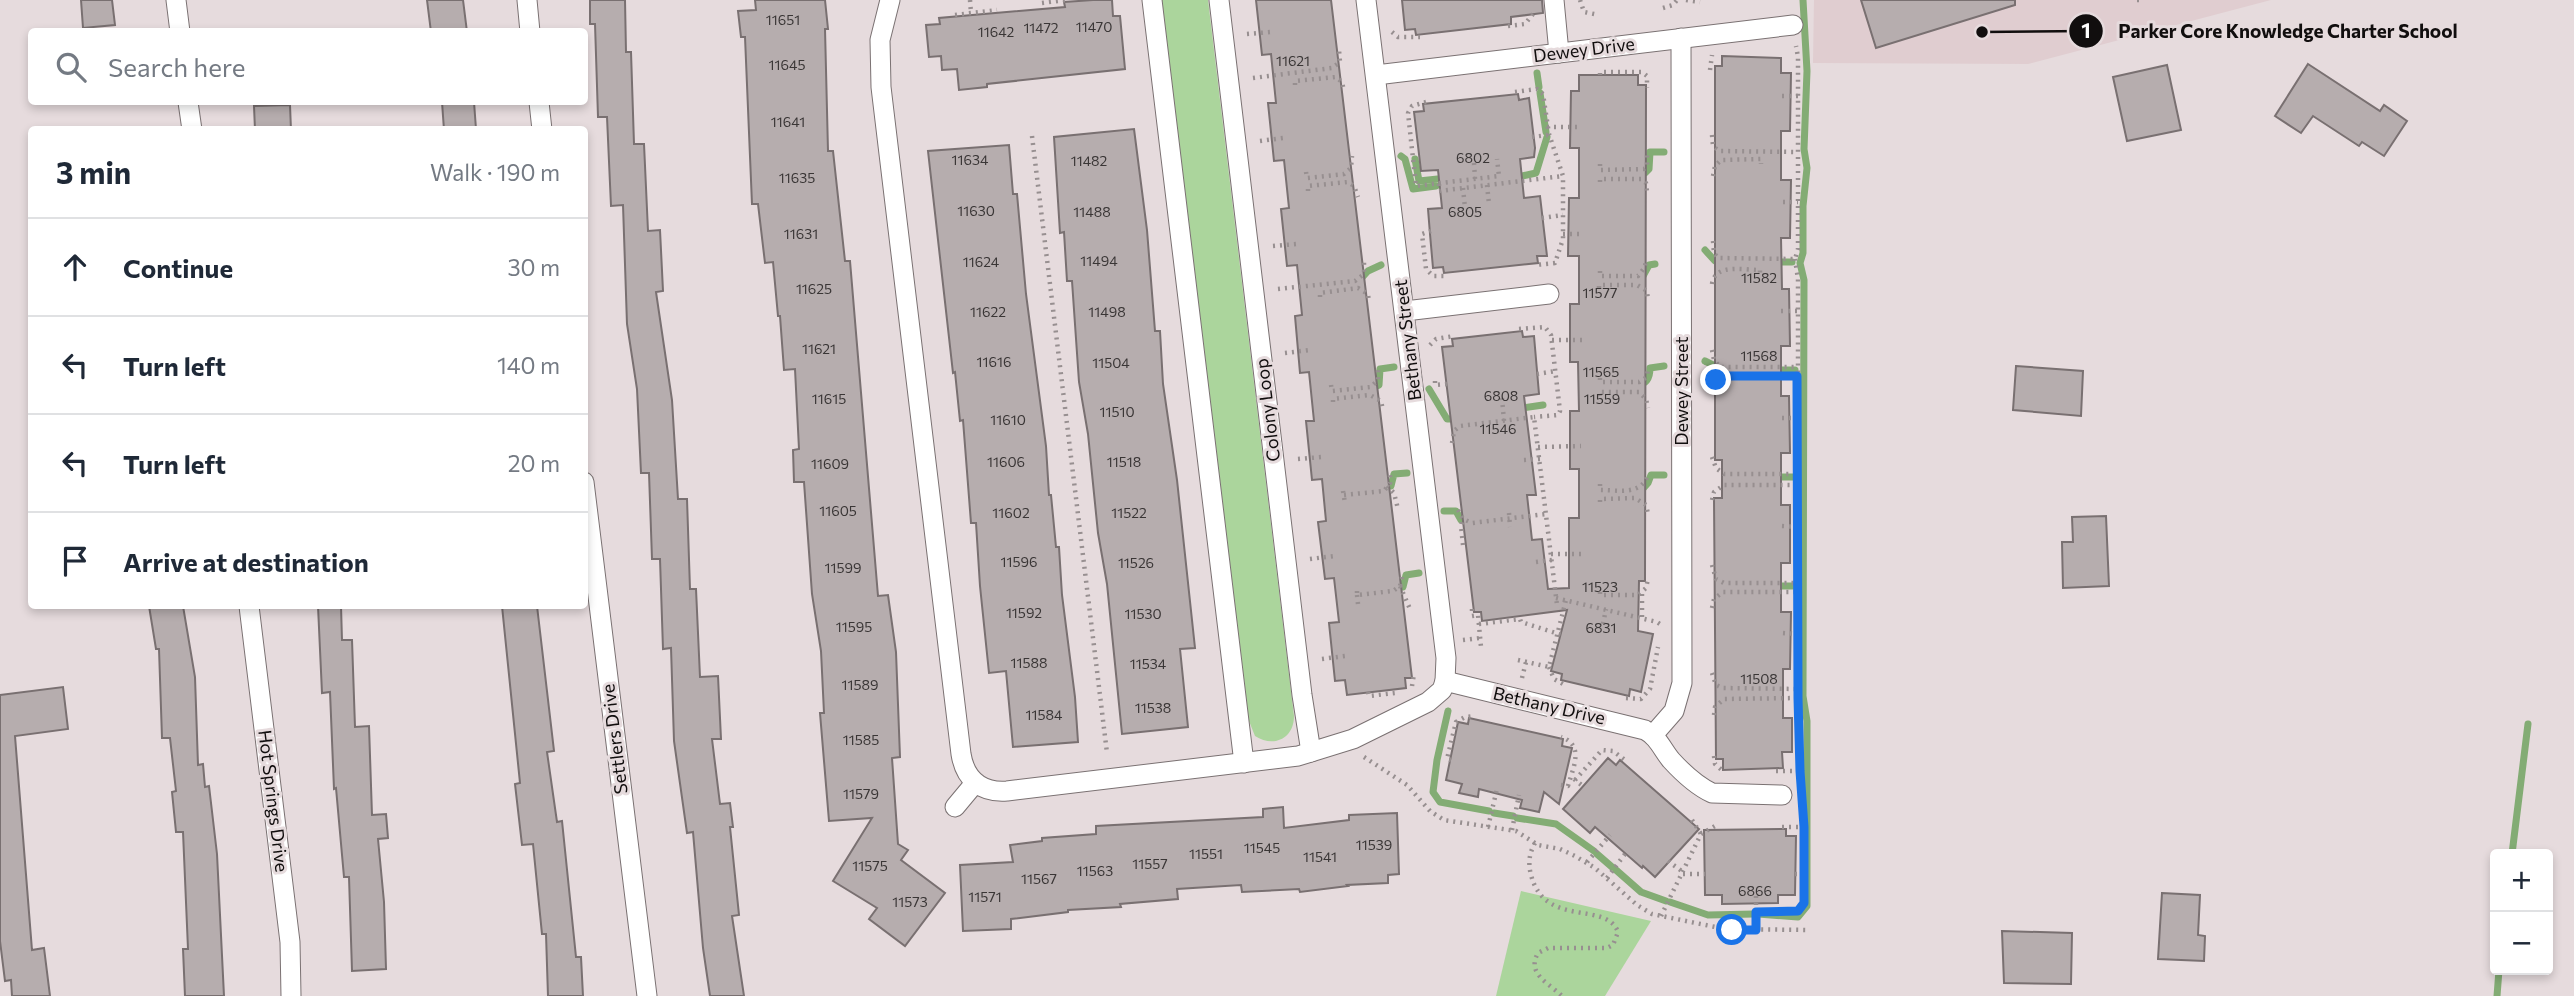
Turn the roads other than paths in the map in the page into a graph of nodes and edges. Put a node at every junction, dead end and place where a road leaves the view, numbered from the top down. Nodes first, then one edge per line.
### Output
1 (176, 0) edge
2 (527, 0) edge
3 (890, 0) edge
4 (1152, 0) edge
5 (1219, 0) edge
6 (1366, 0) edge
7 (1554, 0) edge
8 (1793, 25) dead end
9 (180, 28) edge
10 (530, 28) edge
11 (1681, 38) junction
12 (1559, 52) junction
13 (1376, 75) junction
14 (188, 105) edge
15 (539, 105) edge
16 (191, 126) edge
17 (542, 126) edge
18 (1549, 294) dead end
19 (1405, 311) junction
20 (588, 515) edge
21 (249, 609) edge
22 (1445, 681) junction
23 (1653, 735) junction
24 (1311, 752) junction
25 (1244, 763) junction
26 (975, 783) junction
27 (1782, 795) dead end
28 (955, 807) dead end
29 (291, 996) edge
30 (647, 996) edge

1 - 9 street
2 - 10 street
3 - 26 street
4 - 25 street
5 - 24 street, Colony Loop
6 - 13 street, Bethany Street
7 - 12 street
8 - 11 street, Dewey Drive
11 - 12 street, Dewey Drive
11 - 23 street, Dewey Street
12 - 13 street, Dewey Drive
13 - 19 street, Bethany Street
14 - 16 street
15 - 17 street
18 - 19 street
19 - 22 street, Bethany Street
20 - 30 street, Settlers Drive
21 - 29 street, Hot Springs Drive
22 - 23 street, Bethany Drive
22 - 24 street
23 - 27 street
24 - 25 street
25 - 26 street
26 - 28 street

